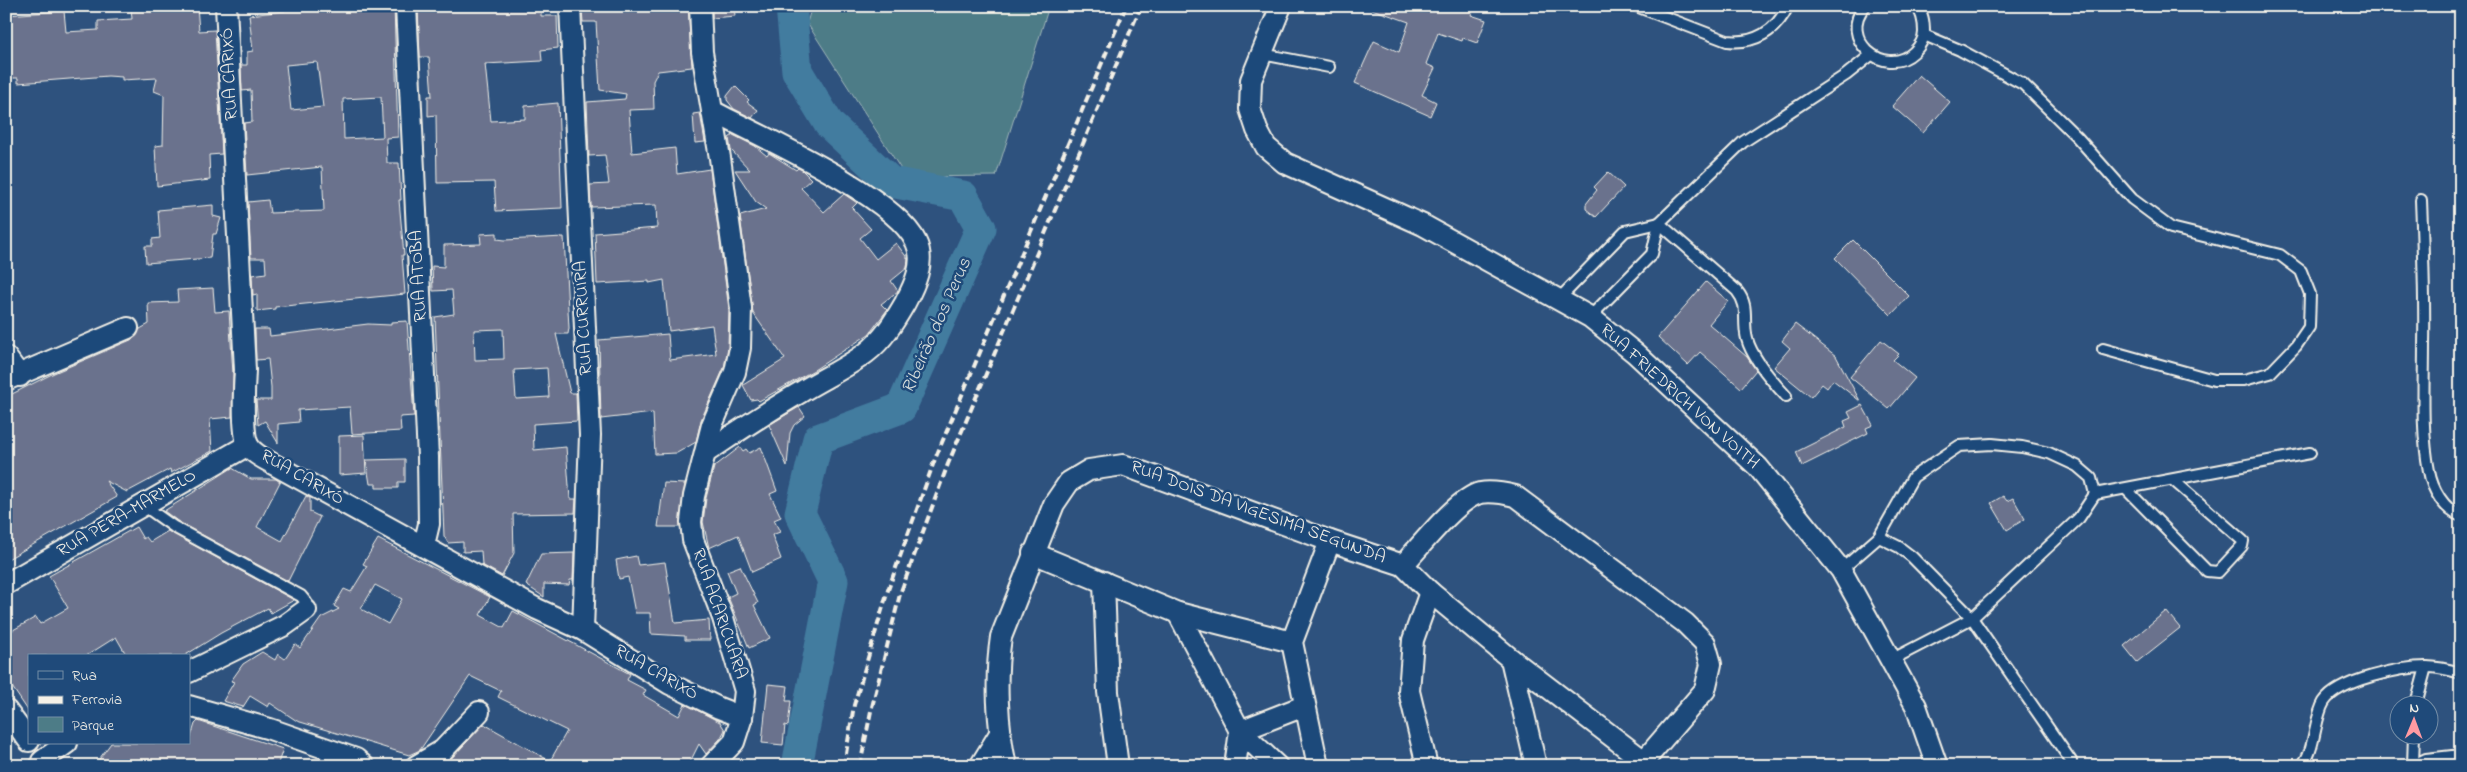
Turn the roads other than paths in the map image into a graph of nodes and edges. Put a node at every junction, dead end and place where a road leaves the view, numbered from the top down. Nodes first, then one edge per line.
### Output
1 (226, 6) edge
2 (406, 6) edge
3 (570, 6) edge
4 (700, 6) edge
5 (1281, 6) edge
6 (1636, 6) edge
7 (1788, 6) edge
8 (1865, 6) edge
9 (1916, 6) edge
10 (1924, 35) junction
11 (1262, 54) junction
12 (1871, 56) junction
13 (1329, 67) dead end
14 (712, 111) junction
15 (2421, 200) dead end
16 (1659, 223) junction
17 (1559, 299) junction
18 (1590, 317) junction
19 (128, 328) dead end
20 (2103, 349) dead end
21 (6, 357) edge
22 (13, 378) edge
23 (1786, 396) dead end
24 (248, 445) junction
25 (705, 453) junction
26 (2310, 453) dead end
27 (2173, 480) junction
28 (2126, 489) junction
29 (2095, 494) junction
30 (143, 505) junction
31 (2461, 516) edge
32 (1879, 537) junction
33 (1330, 541) junction
34 (424, 545) junction
35 (1034, 553) junction
36 (1402, 565) junction
37 (1842, 570) junction
38 (1104, 582) junction
39 (6, 584) edge
40 (1430, 592) junction
41 (306, 610) joint
42 (1178, 613) junction
43 (1972, 618) junction
44 (583, 630) junction
45 (1292, 642) junction
46 (1511, 659) junction
47 (1891, 660) junction
48 (2426, 667) junction
49 (190, 672) edge
50 (2461, 672) edge
51 (2419, 694) edge
52 (190, 706) edge
53 (1304, 706) junction
54 (6, 710) edge
55 (478, 712) dead end
56 (742, 717) junction
57 (1240, 731) junction
58 (999, 735) junction
59 (28, 739) edge
60 (31, 744) edge
61 (66, 744) edge
62 (2413, 744) edge
63 (2461, 755) edge
64 (2071, 761) dead end
65 (44, 763) edge
66 (1645, 763) edge
67 (2303, 765) edge
68 (2412, 765) edge
69 (364, 766) edge
70 (416, 766) edge
71 (711, 766) edge
72 (980, 766) edge
73 (1006, 766) edge
74 (1118, 766) edge
75 (1235, 766) edge
76 (1277, 766) edge
77 (1318, 766) edge
78 (1427, 766) edge
79 (1536, 766) edge
80 (1937, 766) edge

1 - 24 street, RUA CARIXÓ
2 - 34 street, RUA ATOBA
3 - 44 street, RUA CURRUIRA
4 - 14 street, RUA ACARICUARA
5 - 11 street, RUA FRIEDRICH VON VOITH
6 - 7 lane
8 - 12 lane
9 - 10 lane
10 - 12 lane
10 - 20 lane
11 - 13 lane
11 - 17 street, RUA FRIEDRICH VON VOITH
12 - 16 lane
14 - 25 street, RUA ACARICUARA
14 - 25 street
15 - 31 lane
16 - 17 lane
16 - 18 lane
16 - 23 lane
17 - 18 street, RUA FRIEDRICH VON VOITH
18 - 37 street, RUA FRIEDRICH VON VOITH
19 - 22 street
21 - 22 street
24 - 30 street, RUA PERA-MARMELO
24 - 34 street, RUA CARIXÓ
25 - 56 street, RUA ACARICUARA
26 - 27 lane
27 - 28 lane
27 - 28 lane
28 - 29 lane
29 - 32 lane
29 - 43 lane
30 - 39 street, RUA PERA-MARMELO
30 - 41 lane
32 - 37 lane
32 - 43 lane
33 - 35 street, RUA DOIS DA VIGESIMA SEGUNDA
33 - 36 street, RUA DOIS DA VIGESIMA SEGUNDA
33 - 45 street
34 - 44 street, RUA CARIXÓ
35 - 38 street
35 - 58 street, RUA DOIS DA VIGESIMA SEGUNDA
36 - 40 street, RUA DOIS DA VIGESIMA SEGUNDA
36 - 66 street
37 - 47 street, RUA FRIEDRICH VON VOITH
38 - 42 street
38 - 74 street
40 - 46 street, RUA DOIS DA VIGESIMA SEGUNDA
40 - 78 street
41 - 49 street
42 - 45 street
42 - 57 street
43 - 47 lane
43 - 64 lane
44 - 56 street, RUA CARIXÓ
45 - 53 street
46 - 66 street, RUA DOIS DA VIGESIMA SEGUNDA
46 - 79 street
47 - 80 street, RUA FRIEDRICH VON VOITH
48 - 50 lane
48 - 51 lane
48 - 67 lane
52 - 69 street
53 - 57 street
53 - 77 street
54 - 59 street
55 - 70 street
56 - 71 street, RUA ACARICUARA
57 - 75 street
57 - 76 street
58 - 72 street
58 - 73 street, RUA DOIS DA VIGESIMA SEGUNDA
60 - 65 street
61 - 65 street
62 - 68 lane
63 - 68 lane

